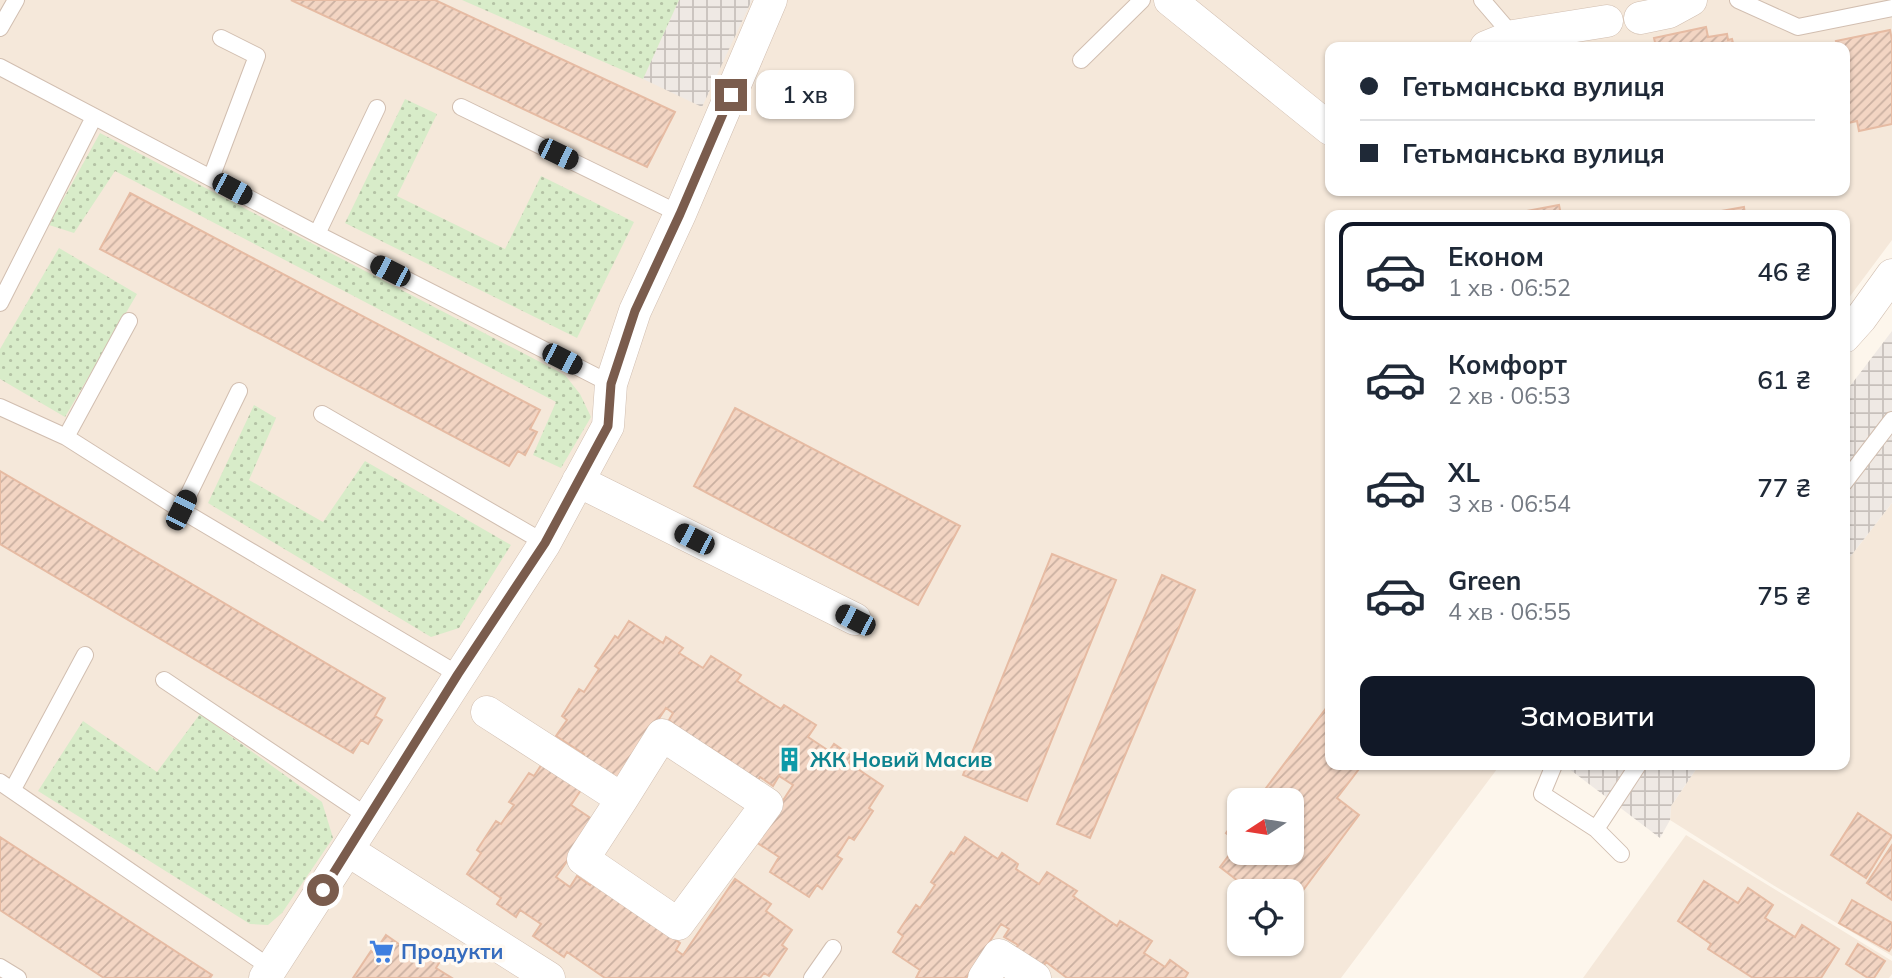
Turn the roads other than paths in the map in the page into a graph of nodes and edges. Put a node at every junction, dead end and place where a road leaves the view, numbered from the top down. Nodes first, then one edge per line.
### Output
1 (16, 0) edge
2 (771, 0) edge
3 (1142, 0) edge
4 (1170, 0) edge
5 (1482, 0) edge
6 (1691, 0) edge
7 (1738, 0) edge
8 (1892, 8) edge
9 (1640, 18) dead end
10 (1607, 21) dead end
11 (0, 28) edge
12 (221, 38) dead end
13 (1499, 41) edge
14 (1081, 60) dead end
15 (0, 67) edge
16 (461, 107) dead end
17 (377, 108) dead end
18 (94, 117) junction
19 (1325, 125) edge
20 (211, 178) junction
21 (680, 214) junction
22 (317, 234) junction
23 (1892, 275) edge
24 (0, 303) edge
25 (130, 321) dead end
26 (1850, 330) edge
27 (611, 384) junction
28 (239, 391) dead end
29 (0, 407) edge
30 (322, 414) dead end
31 (1892, 420) edge
32 (66, 437) junction
33 (1850, 475) edge
34 (578, 481) junction
35 (181, 510) junction
36 (545, 543) junction
37 (855, 620) dead end
38 (85, 654) dead end
39 (458, 674) junction
40 (164, 680) dead end
41 (487, 712) dead end
42 (1552, 770) edge
43 (1635, 770) edge
44 (6, 786) edge
45 (622, 799) junction
46 (370, 818) junction
47 (1596, 829) junction
48 (349, 851) junction
49 (1621, 854) dead end
50 (833, 948) dead end
51 (0, 967) edge
52 (268, 973) edge
53 (18, 978) edge
54 (549, 978) edge
55 (811, 978) edge
56 (984, 978) edge
57 (1035, 978) edge

1 - 11 lane
2 - 21 street
3 - 14 lane
4 - 19 street
5 - 13 lane
6 - 9 street
7 - 8 lane
10 - 13 street
12 - 20 lane
15 - 18 lane
16 - 21 lane
17 - 22 lane
18 - 20 lane
18 - 24 lane
20 - 22 lane
21 - 27 street
22 - 27 lane
23 - 26 street
25 - 32 lane
27 - 34 street
28 - 35 lane
29 - 32 lane
30 - 36 lane
31 - 33 lane
32 - 35 lane
34 - 36 street
34 - 37 street
35 - 39 lane
36 - 39 street
38 - 44 lane
39 - 46 street
40 - 46 lane
41 - 45 street
42 - 47 lane
43 - 47 lane
44 - 52 lane
45 - 45 street
46 - 48 street
47 - 49 lane
48 - 52 street
48 - 54 street
50 - 55 lane
51 - 53 lane
56 - 57 street

